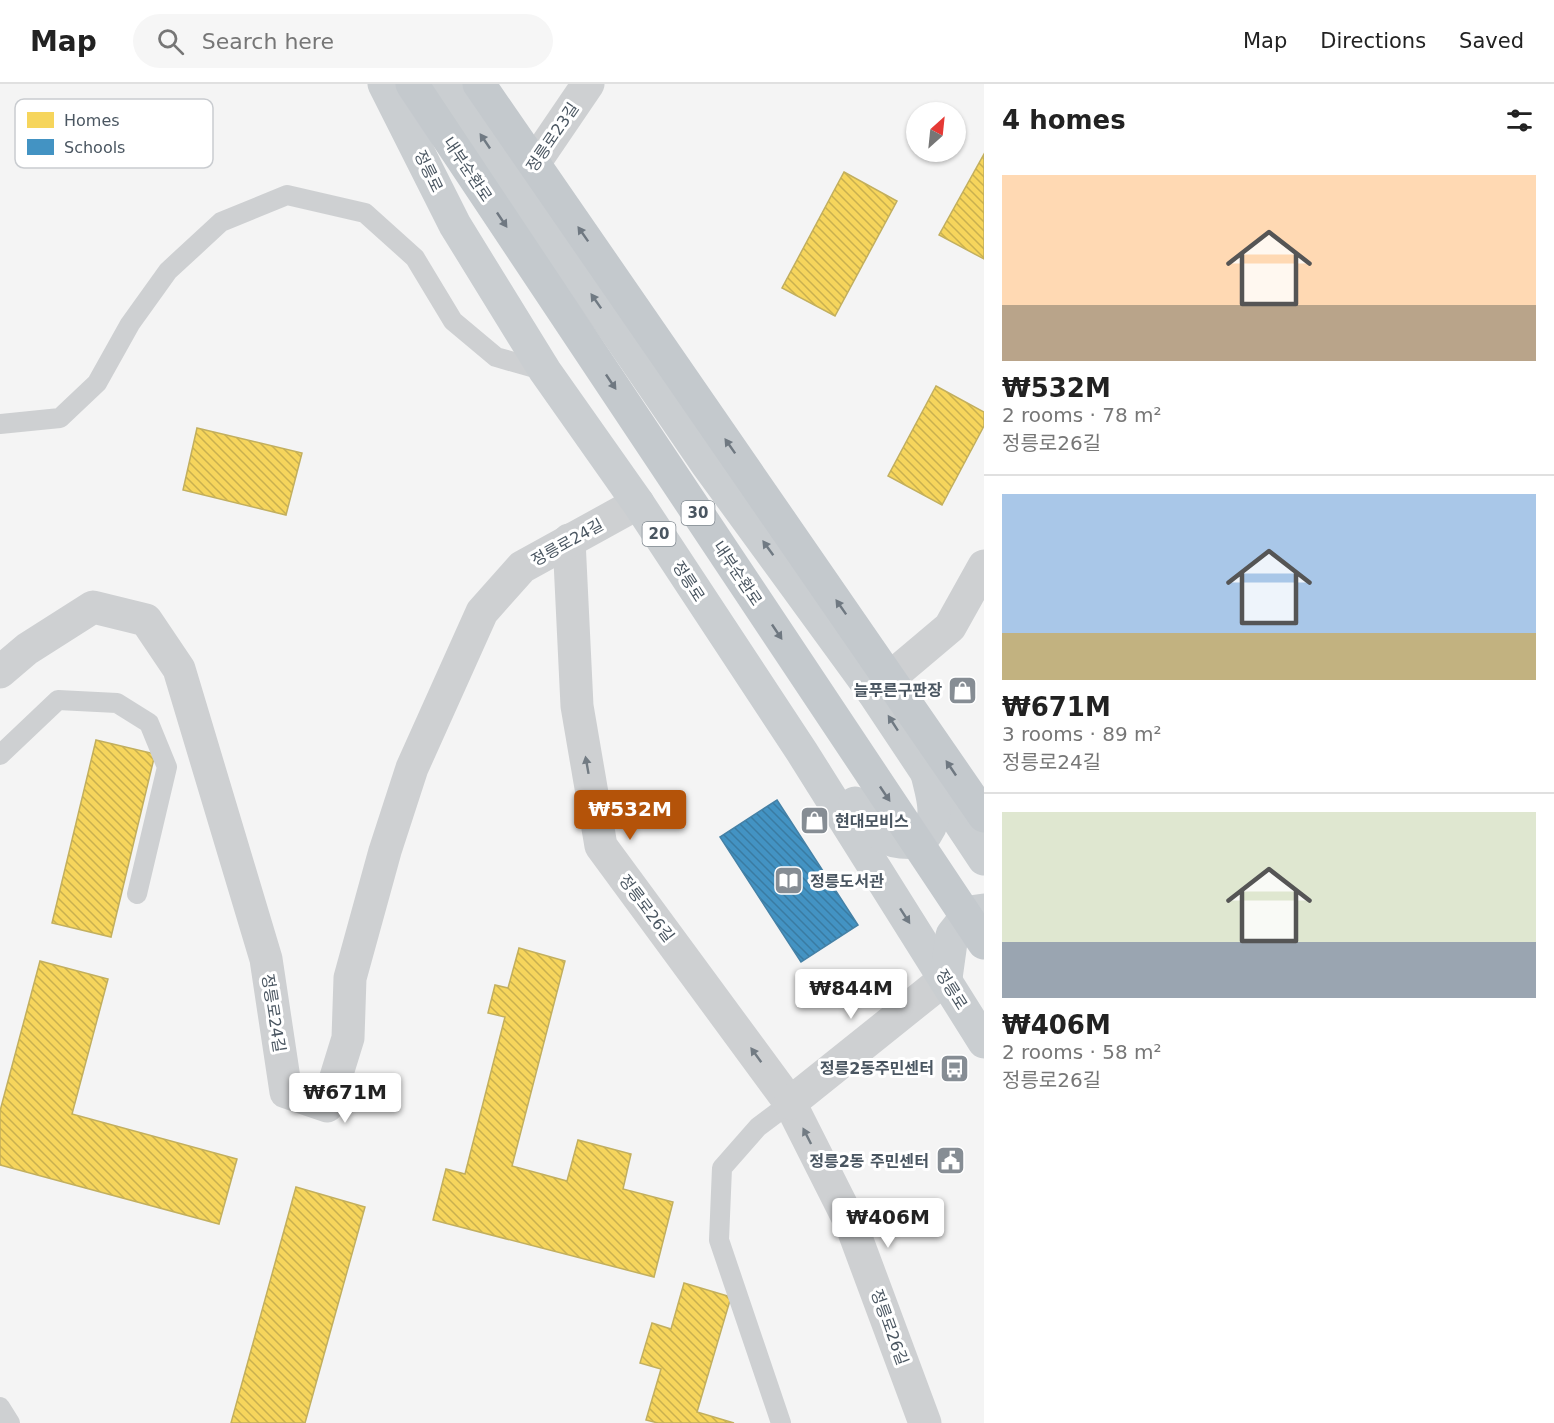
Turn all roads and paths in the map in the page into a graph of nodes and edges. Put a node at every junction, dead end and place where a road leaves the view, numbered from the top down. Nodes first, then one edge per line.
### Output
1 (447, 84) edge
2 (479, 84) edge
3 (588, 84) edge
4 (397, 87) edge
5 (517, 189) junction
6 (545, 371) junction
7 (0, 424) edge
8 (638, 503) junction
9 (569, 540) junction
10 (984, 566) edge
11 (4, 667) edge
12 (873, 692) junction
13 (0, 755) edge
14 (927, 774) junction
15 (984, 816) edge
16 (984, 859) edge
17 (137, 894) dead end
18 (984, 910) edge
19 (984, 943) edge
20 (946, 978) junction
21 (984, 1042) edge
22 (790, 1103) junction
23 (0, 1407) edge
24 (10, 1423) edge
25 (781, 1423) edge
26 (925, 1423) edge

5 -> 1 main road
15 -> 2 highway
3 - 5 street, 정릉로23길
4 - 6 main road, 정릉로 / 20
4 - 14 main road
4 -> 19 highway, 내부순환로 / 30
12 -> 5 main road
6 - 7 lane
6 - 8 main road, 정릉로 / 20
8 - 9 street, 정릉로24길
8 -> 20 main road, 정릉로 / 20
9 - 11 street, 정릉로24길
22 -> 9 street, 정릉로26길
10 - 12 street
14 -> 12 main road
13 - 17 lane
14 - 16 main road
18 - 20 main road
20 - 21 main road, 정릉로 / 20
20 - 22 street
22 - 25 lane
26 -> 22 street, 정릉로26길
23 - 24 lane

